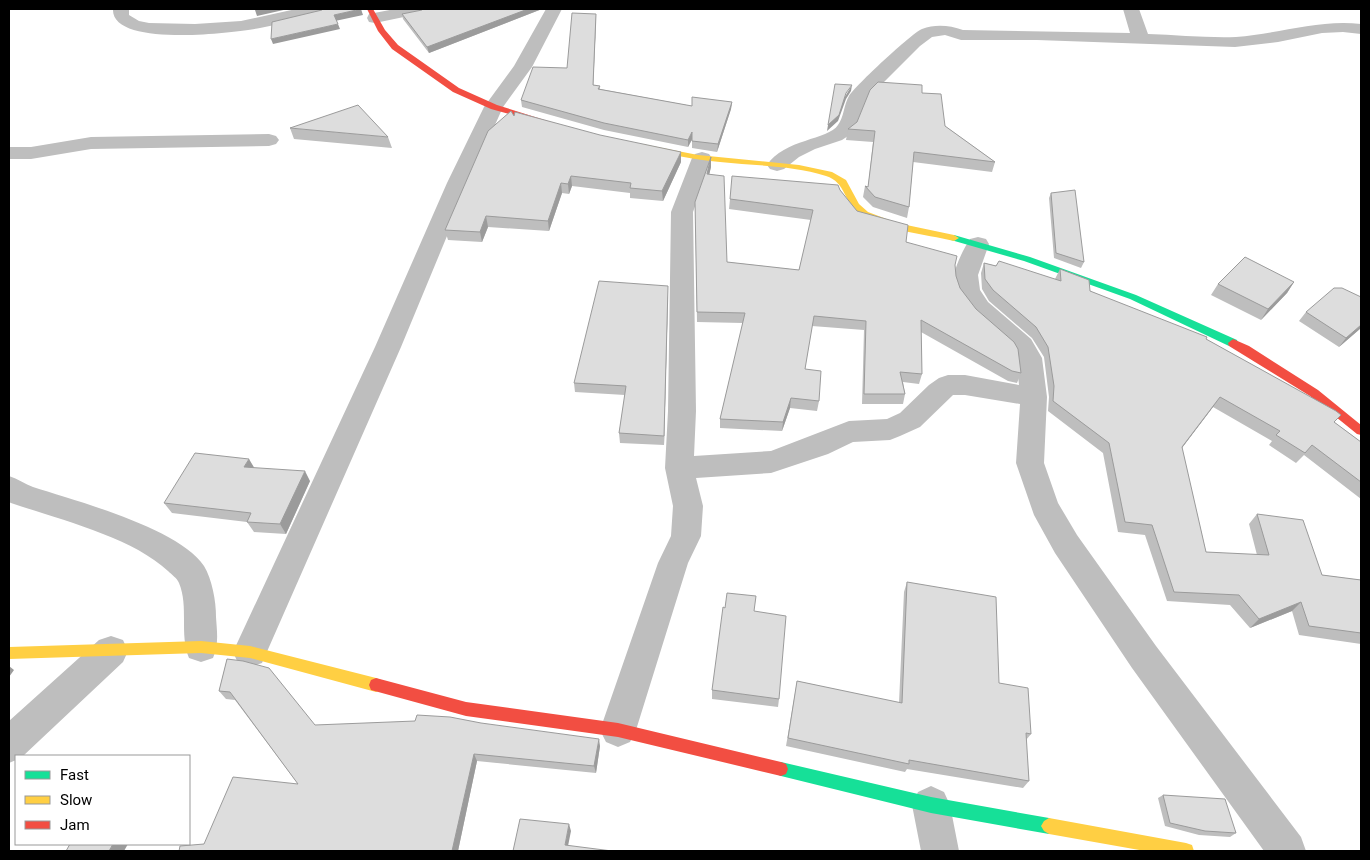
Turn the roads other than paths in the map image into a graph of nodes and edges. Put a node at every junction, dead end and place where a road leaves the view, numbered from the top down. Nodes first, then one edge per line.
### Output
1 (121, 9) edge
2 (317, 9) edge
3 (417, 9) edge
4 (554, 9) edge
5 (1131, 9) edge
6 (373, 13) edge
7 (1361, 29) edge
8 (1141, 39) junction
9 (494, 107) junction
10 (565, 127) edge
11 (269, 140) dead end
12 (638, 145) edge
13 (9, 154) edge
14 (702, 158) junction
15 (777, 165) junction
16 (978, 244) junction
17 (1034, 397) junction
18 (1361, 431) edge
19 (680, 468) junction
20 (9, 488) edge
21 (201, 647) junction
22 (110, 651) junction
23 (250, 652) junction
24 (9, 653) edge
25 (618, 730) junction
26 (9, 745) edge
27 (931, 805) junction
28 (940, 851) edge
29 (1186, 851) edge
30 (1287, 851) edge

1 - 2 street
3 - 6 street
4 - 9 street
5 - 8 street
6 - 9 street
7 - 8 street
8 - 15 street
9 - 10 street
9 - 23 street
11 - 13 street
12 - 14 street
14 - 15 street
14 - 19 street
15 - 16 street
16 - 17 street
16 - 18 street
17 - 19 street
17 - 30 street
19 - 25 street
20 - 21 street
21 - 22 street
21 - 23 street
22 - 24 street
22 - 26 street
23 - 25 street
25 - 27 street
27 - 28 street
27 - 29 street

